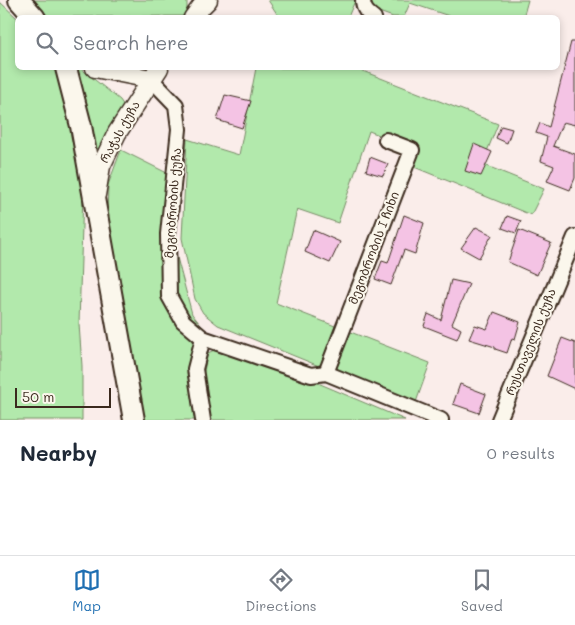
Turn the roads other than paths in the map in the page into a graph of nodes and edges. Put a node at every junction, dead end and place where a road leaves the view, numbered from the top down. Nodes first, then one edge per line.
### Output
1 (20, 0) edge
2 (208, 0) edge
3 (363, 0) edge
4 (33, 15) edge
5 (195, 15) edge
6 (370, 15) edge
7 (67, 70) edge
8 (119, 70) edge
9 (155, 73) edge
10 (386, 140) dead end
11 (94, 202) junction
12 (575, 237) edge
13 (203, 338) junction
14 (326, 373) junction
15 (134, 420) edge
16 (203, 420) edge
17 (440, 420) edge
18 (499, 420) edge

1 - 4 main road
2 - 5 street
3 - 6 street
7 - 11 main road
8 - 9 street
9 - 11 street, რაჭას ქუჩა
9 - 13 street, მეგობრობის ქუჩა
10 - 14 street, მეგობრობის I ჩიხი
11 - 15 main road
12 - 18 street, რუსთაველის ქუჩა
13 - 14 street, მეგობრობის ქუჩა
13 - 16 street
14 - 17 street, მეგობრობის ქუჩა

